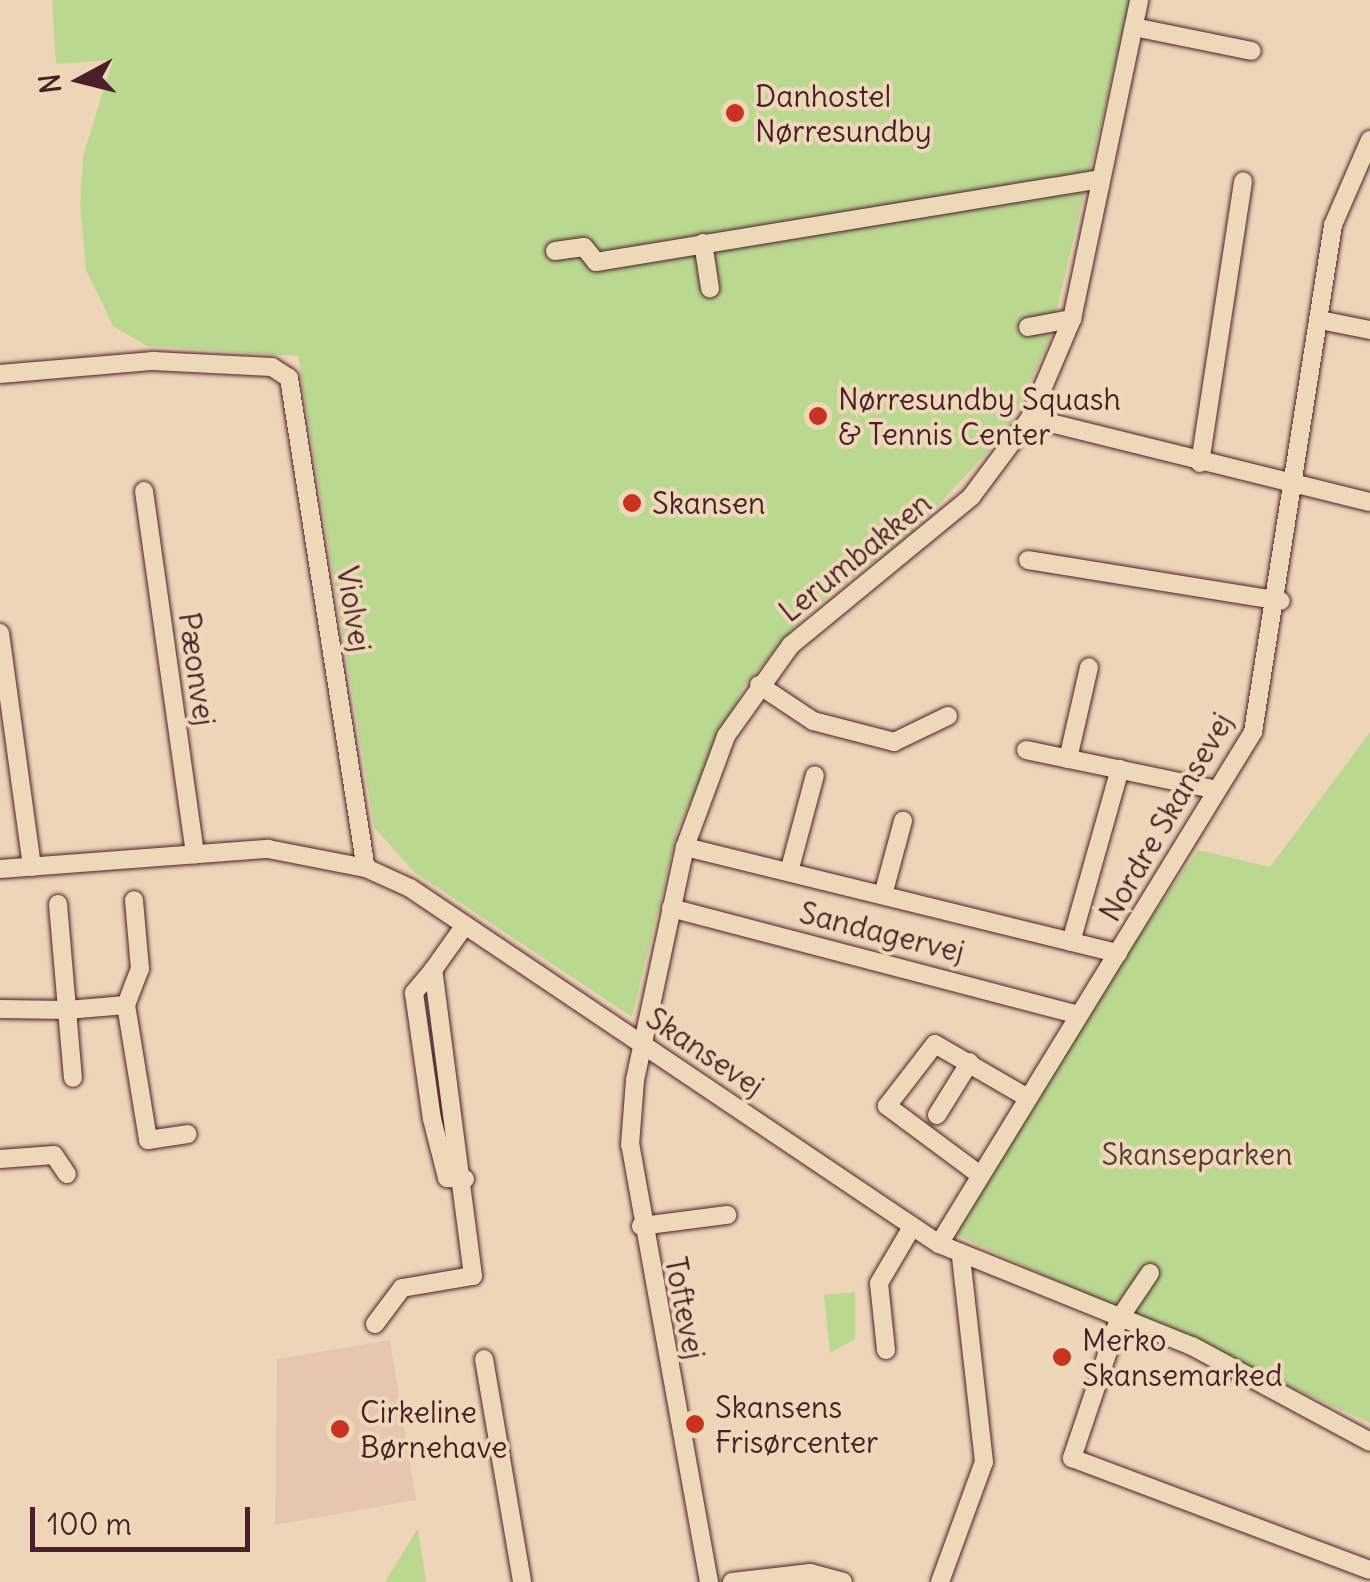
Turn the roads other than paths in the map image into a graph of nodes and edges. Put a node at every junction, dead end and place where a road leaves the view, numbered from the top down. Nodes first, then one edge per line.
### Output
1 (1139, 0) edge
2 (1134, 27) junction
3 (1252, 51) dead end
4 (1370, 140) edge
5 (1101, 179) junction
6 (1243, 181) dead end
7 (704, 243) junction
8 (554, 251) dead end
9 (710, 288) dead end
10 (1072, 320) junction
11 (1320, 320) junction
12 (1028, 326) dead end
13 (1370, 330) edge
14 (0, 374) edge
15 (1030, 418) junction
16 (1200, 464) junction
17 (1298, 484) junction
18 (144, 492) dead end
19 (1370, 502) edge
20 (1028, 560) dead end
21 (1281, 601) junction
22 (0, 632) edge
23 (1088, 667) dead end
24 (759, 685) junction
25 (948, 716) dead end
26 (1026, 750) dead end
27 (1068, 759) junction
28 (1120, 769) junction
29 (815, 775) dead end
30 (1218, 790) junction
31 (903, 821) dead end
32 (685, 847) junction
33 (195, 854) junction
34 (32, 867) junction
35 (366, 868) junction
36 (0, 869) edge
37 (789, 872) junction
38 (883, 895) junction
39 (134, 900) dead end
40 (58, 904) dead end
41 (671, 908) junction
42 (465, 925) junction
43 (1070, 942) junction
44 (1118, 954) junction
45 (126, 1005) junction
46 (0, 1009) edge
47 (67, 1010) junction
48 (1078, 1014) junction
49 (643, 1044) junction
50 (970, 1062) junction
51 (73, 1078) dead end
52 (1026, 1096) junction
53 (937, 1115) dead end
54 (188, 1134) dead end
55 (0, 1159) edge
56 (66, 1174) dead end
57 (980, 1174) junction
58 (726, 1215) dead end
59 (641, 1226) junction
60 (912, 1226) junction
61 (938, 1244) junction
62 (960, 1256) junction
63 (1150, 1273) dead end
64 (1119, 1319) junction
65 (375, 1324) dead end
66 (886, 1350) dead end
67 (484, 1359) dead end
68 (1370, 1442) edge
69 (1370, 1570) edge
70 (522, 1582) edge
71 (709, 1582) edge
72 (732, 1582) edge
73 (843, 1582) edge
74 (940, 1582) edge

1 - 2 street, Lerumbakken
2 - 3 street
2 - 5 street, Lerumbakken
4 - 11 street, Nordre Skansevej
5 - 7 street
5 - 10 street, Lerumbakken
6 - 16 street
7 - 8 street
7 - 9 street
10 - 12 street
10 - 15 street, Lerumbakken
11 - 13 street
11 - 17 street, Nordre Skansevej
14 - 35 street, Violvej
15 - 16 street
15 - 24 street, Lerumbakken
16 - 17 street
17 - 19 street
17 - 21 street, Nordre Skansevej
18 - 33 street, Pæonvej
20 - 21 street
21 - 30 street, Nordre Skansevej
22 - 34 street
23 - 27 street
24 - 25 street
24 - 32 street, Lerumbakken
26 - 27 street
27 - 28 street
28 - 30 street
28 - 43 street
29 - 37 street
30 - 44 street, Nordre Skansevej
31 - 38 street
32 - 37 street
32 - 41 street, Lerumbakken
33 - 34 street, Skansevej
33 - 35 street, Skansevej
34 - 36 street, Skansevej
35 - 42 street, Skansevej
37 - 38 street
38 - 43 street
39 - 45 street
40 - 47 street
41 - 48 street, Sandagervej
41 - 49 street, Lerumbakken
42 - 49 street, Skansevej
42 - 65 street
43 - 44 street
44 - 48 street, Nordre Skansevej
45 - 47 street
45 - 54 street
46 - 47 street
47 - 51 street
48 - 52 street, Nordre Skansevej
49 - 59 street, Toftevej
49 - 60 street, Skansevej
50 - 52 street
50 - 53 street
50 - 57 street
52 - 57 street, Nordre Skansevej
55 - 56 street
57 - 61 street, Nordre Skansevej
58 - 59 street
59 - 71 street, Toftevej
60 - 61 street, Skansevej
60 - 66 street
61 - 62 street, Skansevej
62 - 64 street, Skansevej
62 - 74 street
63 - 64 street
64 - 68 street, Skansevej
64 - 69 street
67 - 70 street
72 - 73 street

